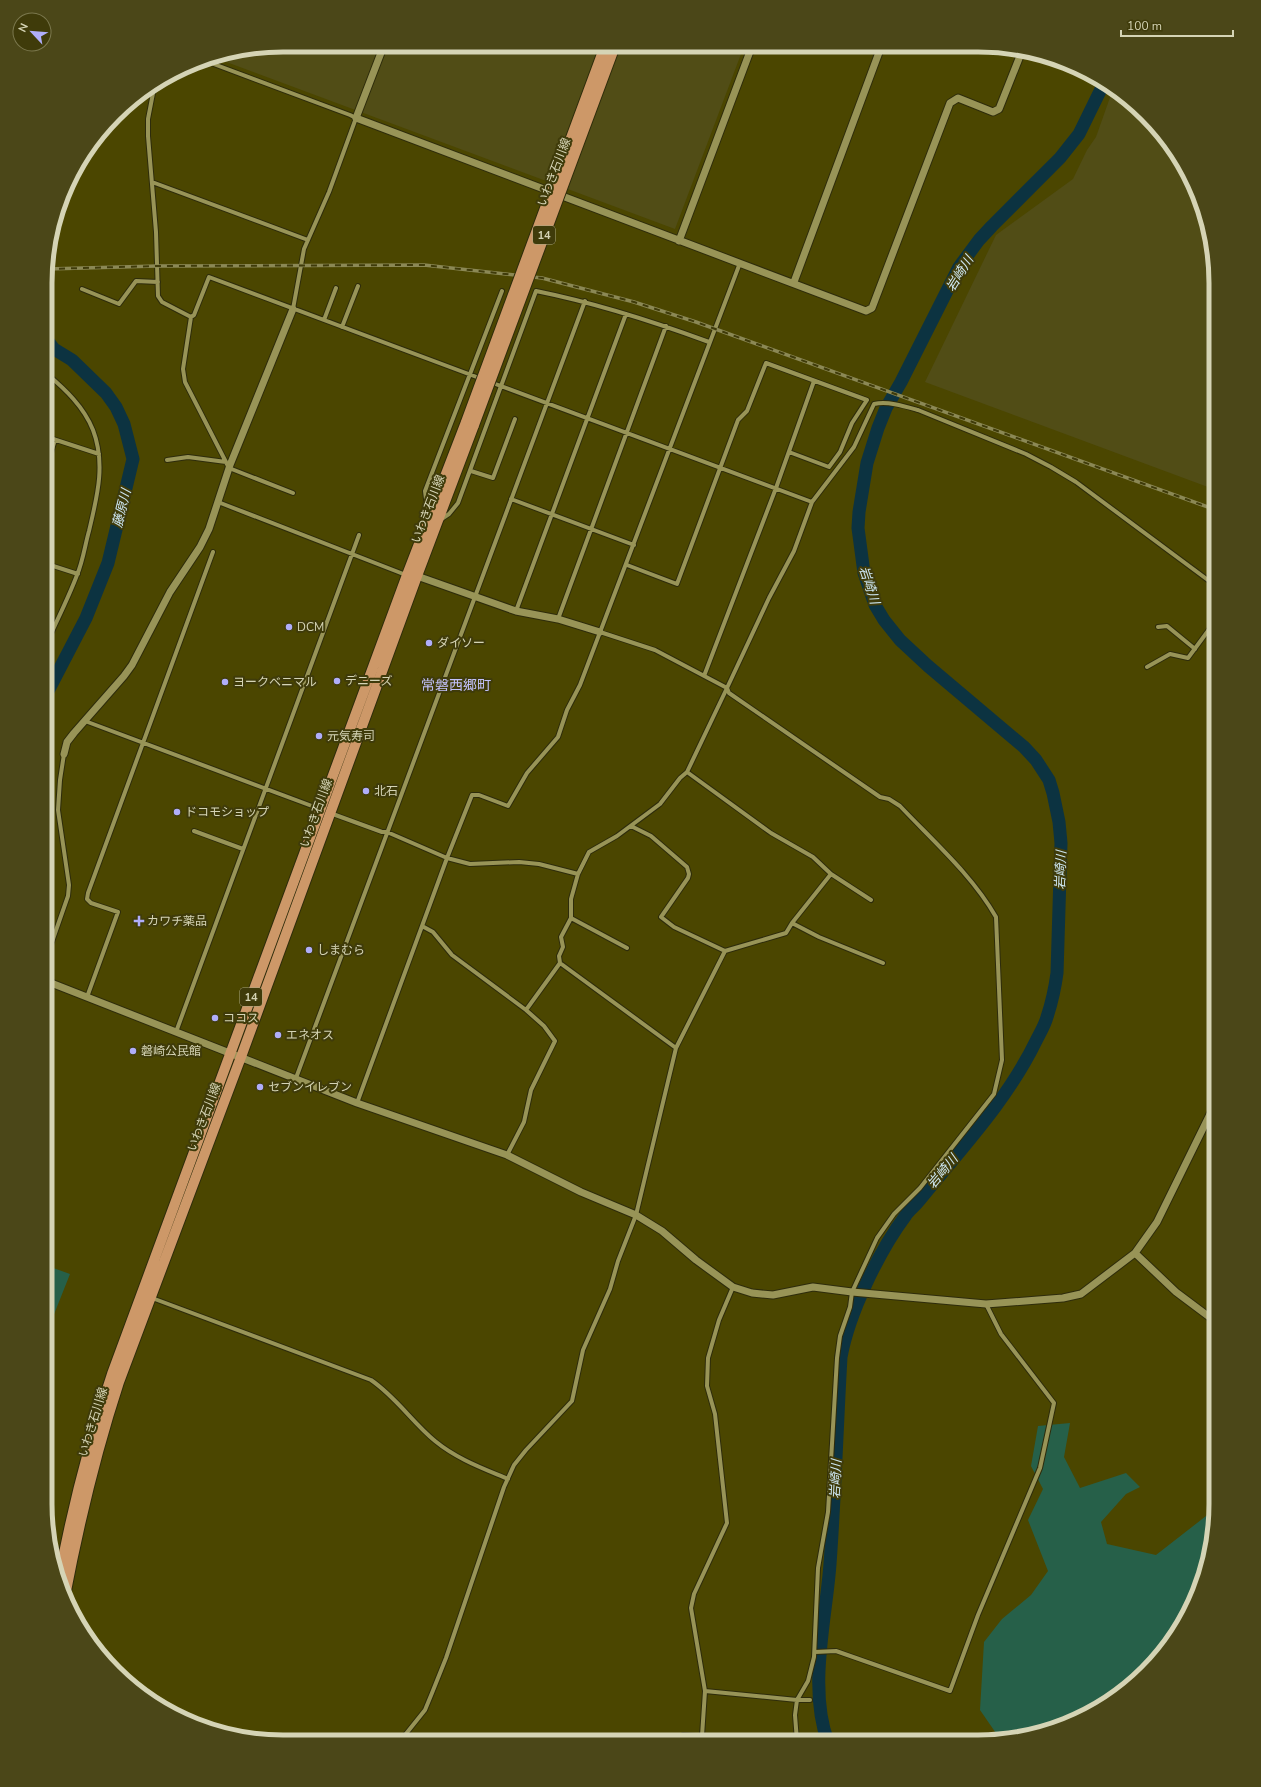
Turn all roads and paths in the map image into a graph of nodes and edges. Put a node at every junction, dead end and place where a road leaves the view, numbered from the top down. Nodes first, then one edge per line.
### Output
1 (381, 52) edge
2 (603, 52) edge
3 (613, 52) edge
4 (750, 52) edge
5 (879, 52) edge
6 (1020, 56) edge
7 (212, 63) edge
8 (153, 92) edge
9 (356, 118) junction
10 (152, 182) junction
11 (308, 240) junction
12 (679, 241) junction
13 (740, 263) junction
14 (158, 282) junction
15 (794, 282) junction
16 (358, 286) dead end
17 (336, 288) dead end
18 (82, 289) dead end
19 (502, 291) dead end
20 (585, 301) junction
21 (293, 309) junction
22 (626, 314) junction
23 (191, 317) junction
24 (324, 320) junction
25 (666, 326) junction
26 (342, 327) junction
27 (709, 342) junction
28 (471, 375) junction
29 (52, 379) edge
30 (814, 381) junction
31 (501, 386) junction
32 (547, 403) junction
33 (587, 418) junction
34 (515, 419) dead end
35 (470, 424) junction
36 (627, 433) junction
37 (52, 439) edge
38 (55, 440) junction
39 (52, 449) edge
40 (671, 449) junction
41 (789, 452) junction
42 (100, 454) junction
43 (167, 460) dead end
44 (228, 465) junction
45 (720, 468) junction
46 (471, 471) junction
47 (776, 488) junction
48 (293, 493) dead end
49 (511, 499) junction
50 (218, 502) junction
51 (812, 502) junction
52 (552, 514) junction
53 (433, 521) junction
54 (592, 529) junction
55 (359, 535) dead end
56 (634, 545) junction
57 (213, 552) dead end
58 (352, 554) junction
59 (627, 565) junction
60 (52, 566) edge
61 (78, 574) junction
62 (412, 576) junction
63 (1209, 581) edge
64 (474, 598) junction
65 (516, 611) junction
66 (558, 620) junction
67 (1158, 627) dead end
68 (1209, 630) edge
69 (52, 632) edge
70 (600, 632) junction
71 (1195, 649) junction
72 (1148, 666) dead end
73 (704, 676) junction
74 (727, 688) junction
75 (85, 721) junction
76 (143, 742) junction
77 (64, 754) joint
78 (687, 772) junction
79 (265, 789) junction
80 (325, 811) junction
81 (631, 826) junction
82 (194, 831) dead end
83 (387, 832) junction
84 (243, 849) junction
85 (451, 858) junction
86 (578, 874) junction
87 (831, 874) junction
88 (871, 900) dead end
89 (570, 918) junction
90 (792, 923) junction
91 (422, 926) junction
92 (52, 941) edge
93 (627, 948) dead end
94 (725, 951) junction
95 (560, 963) junction
96 (882, 964) dead end
97 (52, 983) edge
98 (87, 997) junction
99 (526, 1010) junction
100 (176, 1032) junction
101 (676, 1048) junction
102 (230, 1053) junction
103 (241, 1057) junction
104 (296, 1078) junction
105 (358, 1103) junction
106 (1209, 1116) edge
107 (507, 1154) junction
108 (636, 1215) junction
109 (1134, 1253) junction
110 (733, 1286) junction
111 (855, 1292) junction
112 (146, 1296) junction
113 (986, 1304) junction
114 (1209, 1317) edge
115 (508, 1479) junction
116 (61, 1567) edge
117 (67, 1585) edge
118 (815, 1652) junction
119 (705, 1691) junction
120 (796, 1700) junction
121 (810, 1700) dead end
122 (405, 1735) edge
123 (702, 1735) edge
124 (796, 1735) edge

1 - 9 street
2 - 35 main road, いわき石川線 / 14, bridge
3 - 35 main road, いわき石川線 / 14, bridge
4 - 12 street
5 - 15 street
6 - 15 street
7 - 9 street
8 - 10 street
9 - 11 street
9 - 12 street
10 - 11 street
10 - 14 street
11 - 21 street
12 - 13 street
13 - 15 street
13 - 27 street
14 - 18 street
14 - 23 street
16 - 26 street
17 - 24 street
19 - 28 street
20 - 22 street
20 - 31 street
20 - 32 street
21 - 23 street
21 - 24 street
21 - 44 street
22 - 25 street
22 - 33 street
23 - 44 street
24 - 26 street
25 - 27 street
25 - 36 street
26 - 28 street
27 - 40 street
28 - 31 street
28 - 53 street
29 - 42 street
30 - 41 street
30 - 41 street
30 - 45 street
31 - 32 street
31 - 46 street
32 - 33 street
32 - 49 street
33 - 36 street
33 - 52 street
34 - 46 street
35 - 53 main road, いわき石川線 / 14
36 - 40 street
36 - 54 street
37 - 38 street
38 - 39 street
38 - 42 street
40 - 45 street
40 - 56 street
41 - 47 street
42 - 61 street
43 - 44 street
44 - 48 street
44 - 50 street
45 - 47 street
45 - 59 street
46 - 53 street
47 - 51 street
47 - 73 street
49 - 52 street
49 - 64 street
50 - 58 street
50 - 75 street
51 - 63 street
51 - 74 street
52 - 54 street
52 - 65 street
53 - 62 main road, いわき石川線 / 14
54 - 56 street
54 - 66 street
55 - 58 street
56 - 59 street
57 - 76 street
58 - 62 street
58 - 79 street
59 - 70 street
60 - 61 street
61 - 69 street
62 - 64 street
62 - 80 main road, いわき石川線 / 14
64 - 65 street
64 - 83 street
65 - 66 street
66 - 70 street
67 - 71 street
68 - 71 street
70 - 73 street
70 - 85 street
71 - 72 street
73 - 74 street
74 - 78 street
74 - 111 street
75 - 76 street
75 - 77 street
76 - 79 street
76 - 98 street
77 - 92 street
78 - 81 street
78 - 87 street
79 - 80 street
79 - 84 street
80 - 83 street
80 - 102 main road, いわき石川線 / 14
80 - 103 main road, いわき石川線 / 14
81 - 86 street
81 - 94 street
82 - 84 street
83 - 85 street
83 - 104 street
84 - 100 street
85 - 86 street
85 - 91 street
86 - 89 street
87 - 88 street
87 - 90 street
89 - 93 street
89 - 95 street
90 - 94 street
90 - 96 street
91 - 99 street
91 - 105 street
94 - 101 street
95 - 99 street
95 - 101 street
97 - 98 street
98 - 100 street
99 - 107 street
100 - 102 street
101 - 108 street
102 - 103 street
102 - 112 main road, いわき石川線 / 14
103 - 104 street
103 - 112 main road, いわき石川線 / 14
104 - 105 street
105 - 107 street
106 - 109 street
107 - 108 street
108 - 110 street
108 - 115 street
109 - 113 street
109 - 114 street
110 - 111 street
110 - 119 street
111 - 113 street
111 - 118 street
112 - 115 street
112 - 116 main road, いわき石川線 / 14
112 - 117 main road, いわき石川線 / 14
113 - 118 street
115 - 122 street
118 - 120 street
119 - 120 street
119 - 123 street
120 - 121 street
120 - 124 street

